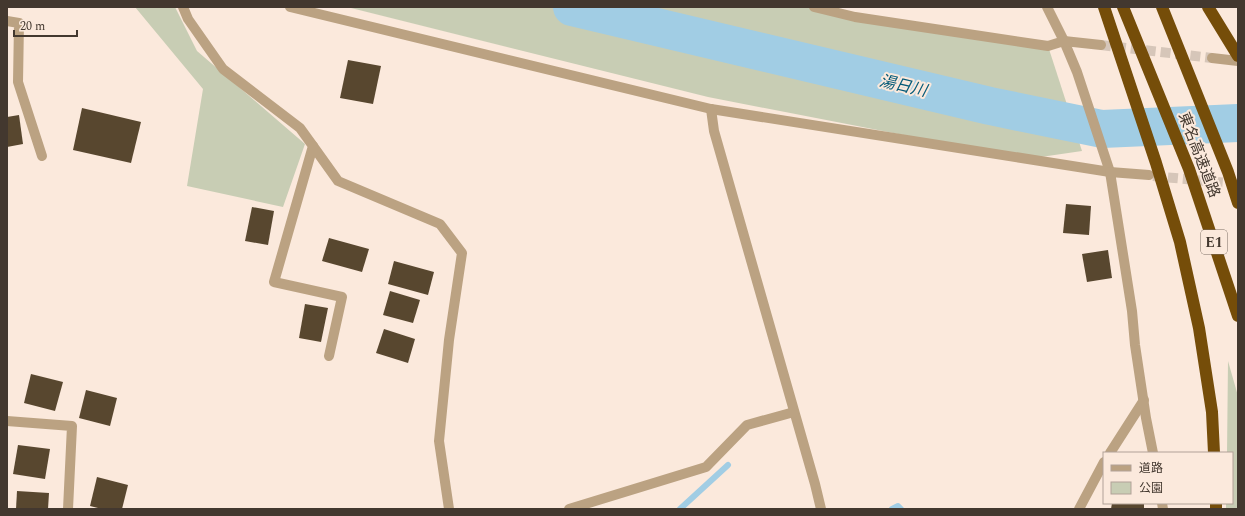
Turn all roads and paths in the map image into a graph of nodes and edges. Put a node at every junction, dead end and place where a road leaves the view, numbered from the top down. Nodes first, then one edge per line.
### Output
1 (183, 7) edge
2 (290, 7) edge
3 (814, 7) edge
4 (1046, 7) edge
5 (1104, 7) edge
6 (1123, 7) edge
7 (1162, 7) edge
8 (1208, 7) edge
9 (7, 21) edge
10 (1064, 41) junction
11 (1101, 45) tunnel mouth
12 (1238, 56) edge
13 (1212, 58) tunnel mouth
14 (1238, 61) edge
15 (711, 109) junction
16 (313, 146) junction
17 (42, 156) dead end
18 (1110, 172) junction
19 (1149, 175) tunnel mouth
20 (1238, 203) edge
21 (1238, 316) edge
22 (329, 356) dead end
23 (1144, 400) junction
24 (794, 412) junction
25 (7, 421) edge
26 (1111, 452) edge
27 (1153, 452) edge
28 (1214, 452) edge
29 (1103, 464) edge
30 (68, 509) edge
31 (449, 509) edge
32 (569, 509) edge
33 (821, 509) edge
34 (1079, 509) edge

1 - 16 street
2 - 15 street
3 - 10 street
4 - 10 street
5 - 28 highway
6 - 21 highway, 東名高速道路 / E1
7 - 20 highway, 東名高速道路
8 - 12 highway
9 - 17 street
10 - 11 street
10 - 18 street
13 - 14 street
15 - 18 street
15 - 24 street
16 - 22 street
16 - 31 street
18 - 19 street
18 - 23 street
23 - 26 street
23 - 27 street
24 - 32 street
24 - 33 street
25 - 30 street
29 - 34 street

